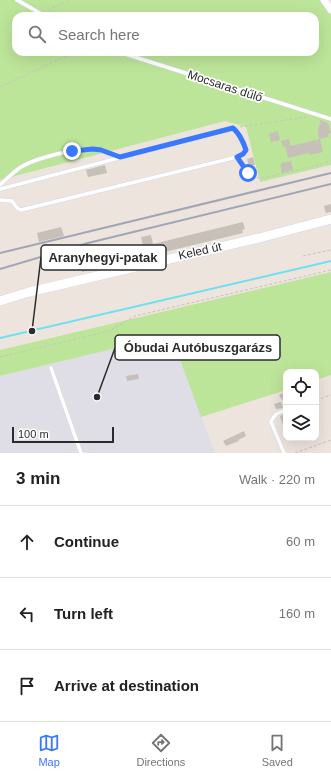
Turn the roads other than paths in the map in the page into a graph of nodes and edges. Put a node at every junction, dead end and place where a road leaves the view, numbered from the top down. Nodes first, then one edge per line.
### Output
1 (17, 0) edge
2 (324, 0) edge
3 (331, 10) edge
4 (38, 12) edge
5 (133, 56) edge
6 (331, 119) edge
7 (120, 157) junction
8 (0, 185) edge
9 (0, 189) edge
10 (0, 200) edge
11 (331, 219) edge
12 (0, 301) edge
13 (51, 368) dead end
14 (283, 411) edge
15 (81, 453) edge
16 (284, 453) edge

1 - 4 lane
2 - 3 street
5 - 6 lane, Mocsaras dűlő
7 - 8 lane
7 - 9 lane
7 - 10 lane
11 - 12 street, Keled út
13 - 15 lane
14 - 16 lane

